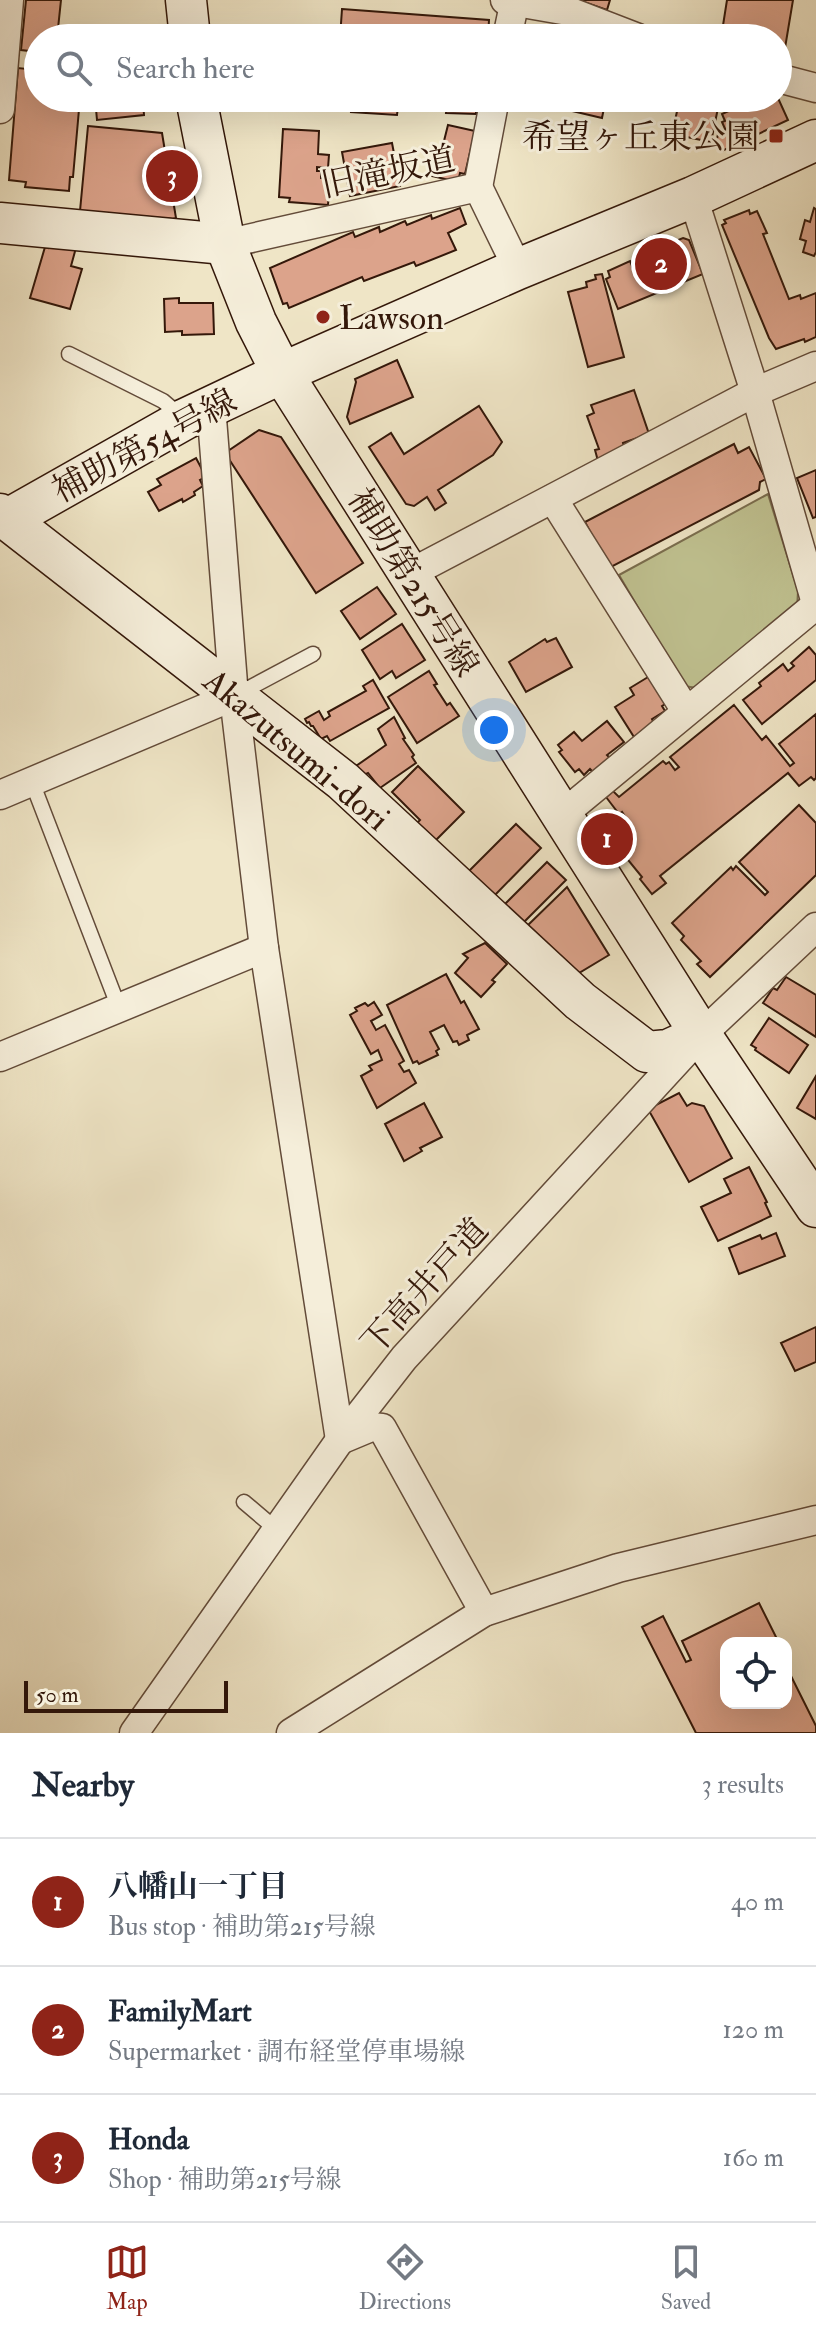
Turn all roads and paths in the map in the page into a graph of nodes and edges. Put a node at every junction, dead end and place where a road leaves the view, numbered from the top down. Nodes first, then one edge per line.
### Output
1 (9, 0) edge
2 (186, 0) edge
3 (505, 0) edge
4 (515, 0) edge
5 (189, 24) edge
6 (510, 24) edge
7 (602, 24) edge
8 (792, 82) edge
9 (816, 88) edge
10 (0, 109) edge
11 (199, 112) edge
12 (492, 112) edge
13 (816, 140) edge
14 (478, 187) junction
15 (693, 197) junction
16 (0, 223) edge
17 (225, 244) junction
18 (518, 269) junction
19 (69, 354) dead end
20 (816, 366) edge
21 (282, 373) junction
22 (755, 392) junction
23 (198, 412) junction
24 (553, 499) junction
25 (4, 516) edge
26 (409, 574) junction
27 (816, 604) edge
28 (313, 654) dead end
29 (234, 696) junction
30 (686, 711) junction
31 (32, 782) junction
32 (0, 795) edge
33 (562, 815) junction
34 (816, 927) edge
35 (264, 948) junction
36 (119, 1008) junction
37 (701, 1035) junction
38 (0, 1057) edge
39 (812, 1193) edge
40 (340, 1440) junction
41 (244, 1502) dead end
42 (816, 1520) edge
43 (277, 1530) junction
44 (484, 1612) junction
45 (134, 1733) edge
46 (293, 1733) edge

1 - 10 street
2 - 5 street
3 - 4 street
4 - 6 street
4 - 7 street
8 - 9 street
11 - 17 street
12 - 14 street
13 - 15 street, 補助第54号線
14 - 17 street, 旧滝坂道
14 - 18 street, 旧滝坂道
15 - 18 street, 補助第54号線
15 - 22 street
16 - 17 street
17 - 21 street, 補助第215号線
18 - 21 street, 補助第54号線
19 - 23 lane
20 - 22 street
21 - 23 street, 補助第54号線
21 - 26 street, 補助第215号線
22 - 24 street
22 - 27 street
23 - 25 street, 補助第54号線
23 - 29 street
24 - 26 street
24 - 30 street
25 - 29 street, Akazutsumi-dori
26 - 33 street, 補助第215号線
27 - 30 street
28 - 29 lane
29 - 31 street
29 - 35 street
29 - 37 street, Akazutsumi-dori
30 - 33 street
31 - 32 street
31 - 36 lane
33 - 37 street, 補助第215号線
34 - 37 street, 下高井戸道
35 - 36 street
35 - 40 street
36 - 38 street
37 - 39 street, 補助第215号線
37 - 40 street, 下高井戸道
40 - 43 street, 下高井戸道
40 - 44 street
41 - 43 lane
42 - 44 street
43 - 45 street, 下高井戸道
44 - 46 street

